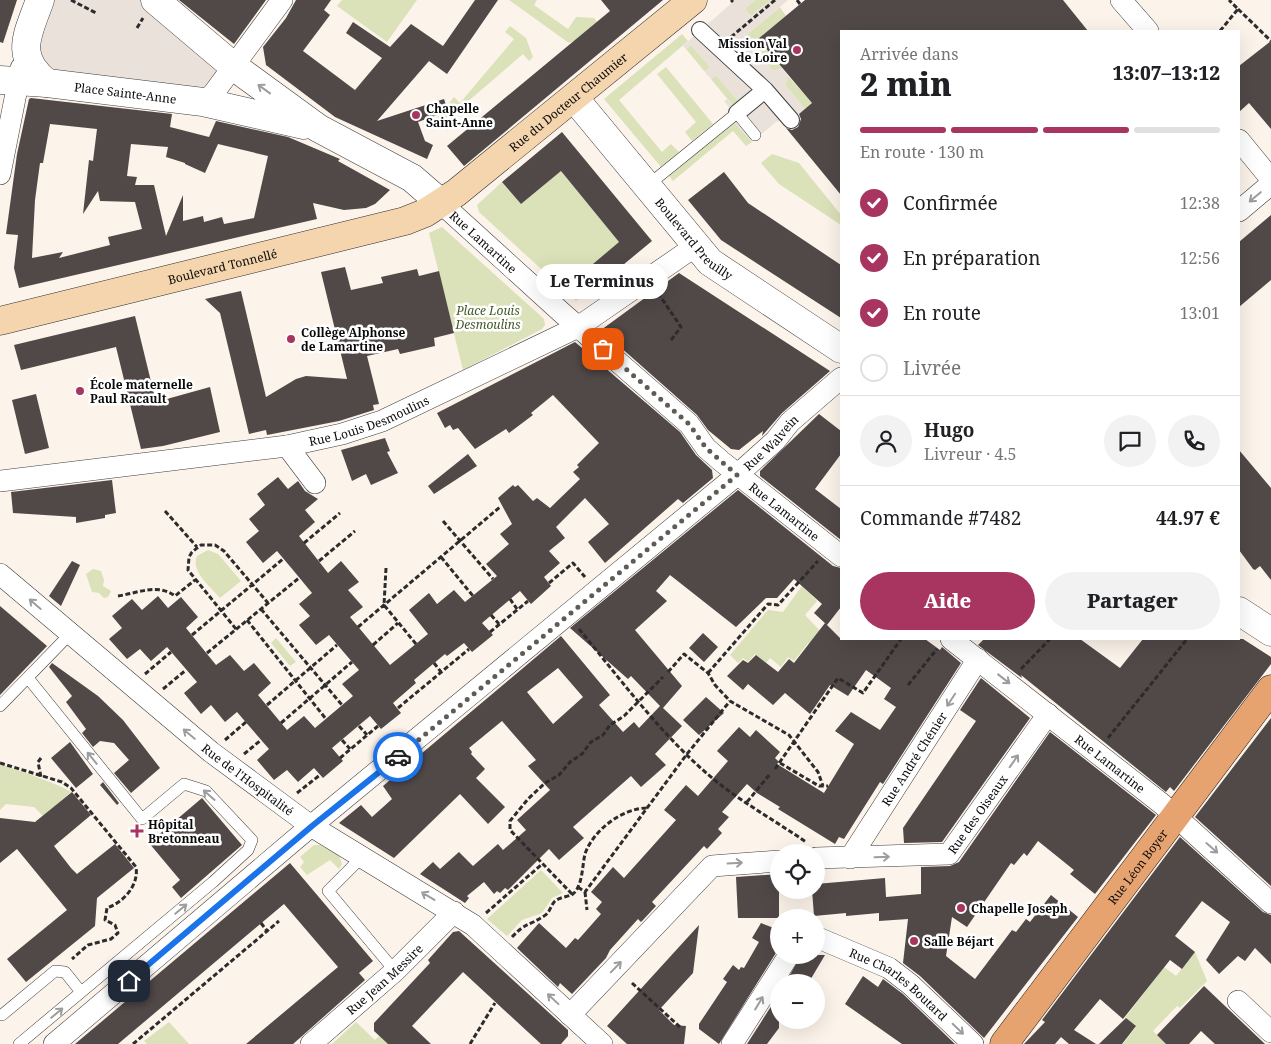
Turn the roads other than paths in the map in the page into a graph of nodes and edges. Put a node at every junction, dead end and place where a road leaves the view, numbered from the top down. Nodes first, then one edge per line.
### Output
1 (40, 0) edge
2 (155, 0) edge
3 (282, 0) edge
4 (693, 0) edge
5 (1122, 0) edge
6 (700, 30) dead end
7 (1147, 30) edge
8 (25, 48) junction
9 (233, 66) junction
10 (9, 80) edge
11 (47, 83) junction
12 (765, 90) junction
13 (575, 98) junction
14 (203, 102) junction
15 (737, 113) junction
16 (791, 120) dead end
17 (318, 128) junction
18 (755, 134) dead end
19 (1240, 141) edge
20 (0, 174) edge
21 (1271, 179) edge
22 (1271, 184) edge
23 (647, 186) junction
24 (442, 204) junction
25 (1240, 210) edge
26 (697, 245) junction
27 (0, 321) edge
28 (578, 327) junction
29 (840, 348) edge
30 (840, 379) edge
31 (287, 446) junction
32 (737, 475) junction
33 (0, 481) edge
34 (315, 482) dead end
35 (835, 552) edge
36 (0, 574) edge
37 (1240, 612) edge
38 (1271, 632) edge
39 (70, 634) junction
40 (946, 642) edge
41 (978, 659) junction
42 (28, 678) junction
43 (1271, 689) edge
44 (0, 706) edge
45 (1048, 714) junction
46 (1175, 816) junction
47 (312, 826) junction
48 (362, 857) junction
49 (825, 858) edge
50 (850, 858) junction
51 (770, 862) edge
52 (1271, 903) edge
53 (454, 912) junction
54 (825, 941) edge
55 (783, 964) edge
56 (395, 971) junction
57 (81, 992) junction
58 (1238, 1001) dead end
59 (2, 1015) dead end
60 (570, 1015) junction
61 (1271, 1032) edge
62 (590, 1040) edge
63 (19, 1044) edge
64 (54, 1044) edge
65 (311, 1044) edge
66 (732, 1044) edge
67 (973, 1044) edge
68 (1004, 1044) edge

1 - 8 street
2 - 9 street, Place Sainte-Anne
3 - 9 street
4 - 13 main road, Rue du Docteur Chaumier
5 - 7 street
6 - 12 street
8 - 10 street
8 - 11 street
9 - 14 street
17 -> 9 street, Place Sainte-Anne
10 - 11 street, Place Sainte-Anne
10 - 20 street
11 - 14 street, Place Sainte-Anne
12 - 15 street
12 - 16 street
13 - 23 street, Boulevard Preuilly
13 - 24 main road, Rue du Docteur Chaumier
14 - 17 street, Place Sainte-Anne
15 - 18 lane
15 - 23 lane
17 - 24 street, Place Sainte-Anne
19 - 21 street
22 -> 25 street
23 - 26 street, Boulevard Preuilly
24 - 27 main road, Boulevard Tonnellé
24 - 28 street, Rue Lamartine
26 - 28 street, Rue Louis Desmoulins
26 - 29 street, Boulevard Preuilly
28 - 31 street, Rue Louis Desmoulins
28 - 32 street, Rue Lamartine
30 - 32 street, Rue Walvein
31 - 33 street, Rue Louis Desmoulins
31 - 34 street
32 - 35 street, Rue Lamartine
32 - 47 street, Rue Walvein
39 -> 36 street, Rue de l'Hospitalité
37 - 38 street
39 - 42 lane
47 -> 39 street, Rue de l'Hospitalité
40 - 41 street, Rue Lamartine
41 -> 45 street, Rue Lamartine
41 -> 50 street, Rue André Chénier
42 - 44 lane
57 -> 42 lane
43 - 46 main road, Rue Léon Boyer
45 - 46 street, Rue Lamartine
50 -> 45 street, Rue des Oiseaux
46 -> 52 street, Rue Lamartine
46 - 68 main road, Rue Léon Boyer
47 - 48 street, Rue de l'Hospitalité
47 - 64 street, Rue Walvein
53 -> 48 street, Rue de l'Hospitalité
48 - 56 lane
49 - 50 street, Rue des Oiseaux
60 -> 51 street
53 - 56 street, Rue Jean Messire
60 -> 53 street, Rue de l'Hospitalité
54 -> 67 street, Rue Charles Boutard
66 -> 55 street
56 - 65 street, Rue Jean Messire
57 - 59 lane
63 -> 57 lane
58 - 61 street
60 - 62 street, Rue de l'Hospitalité

